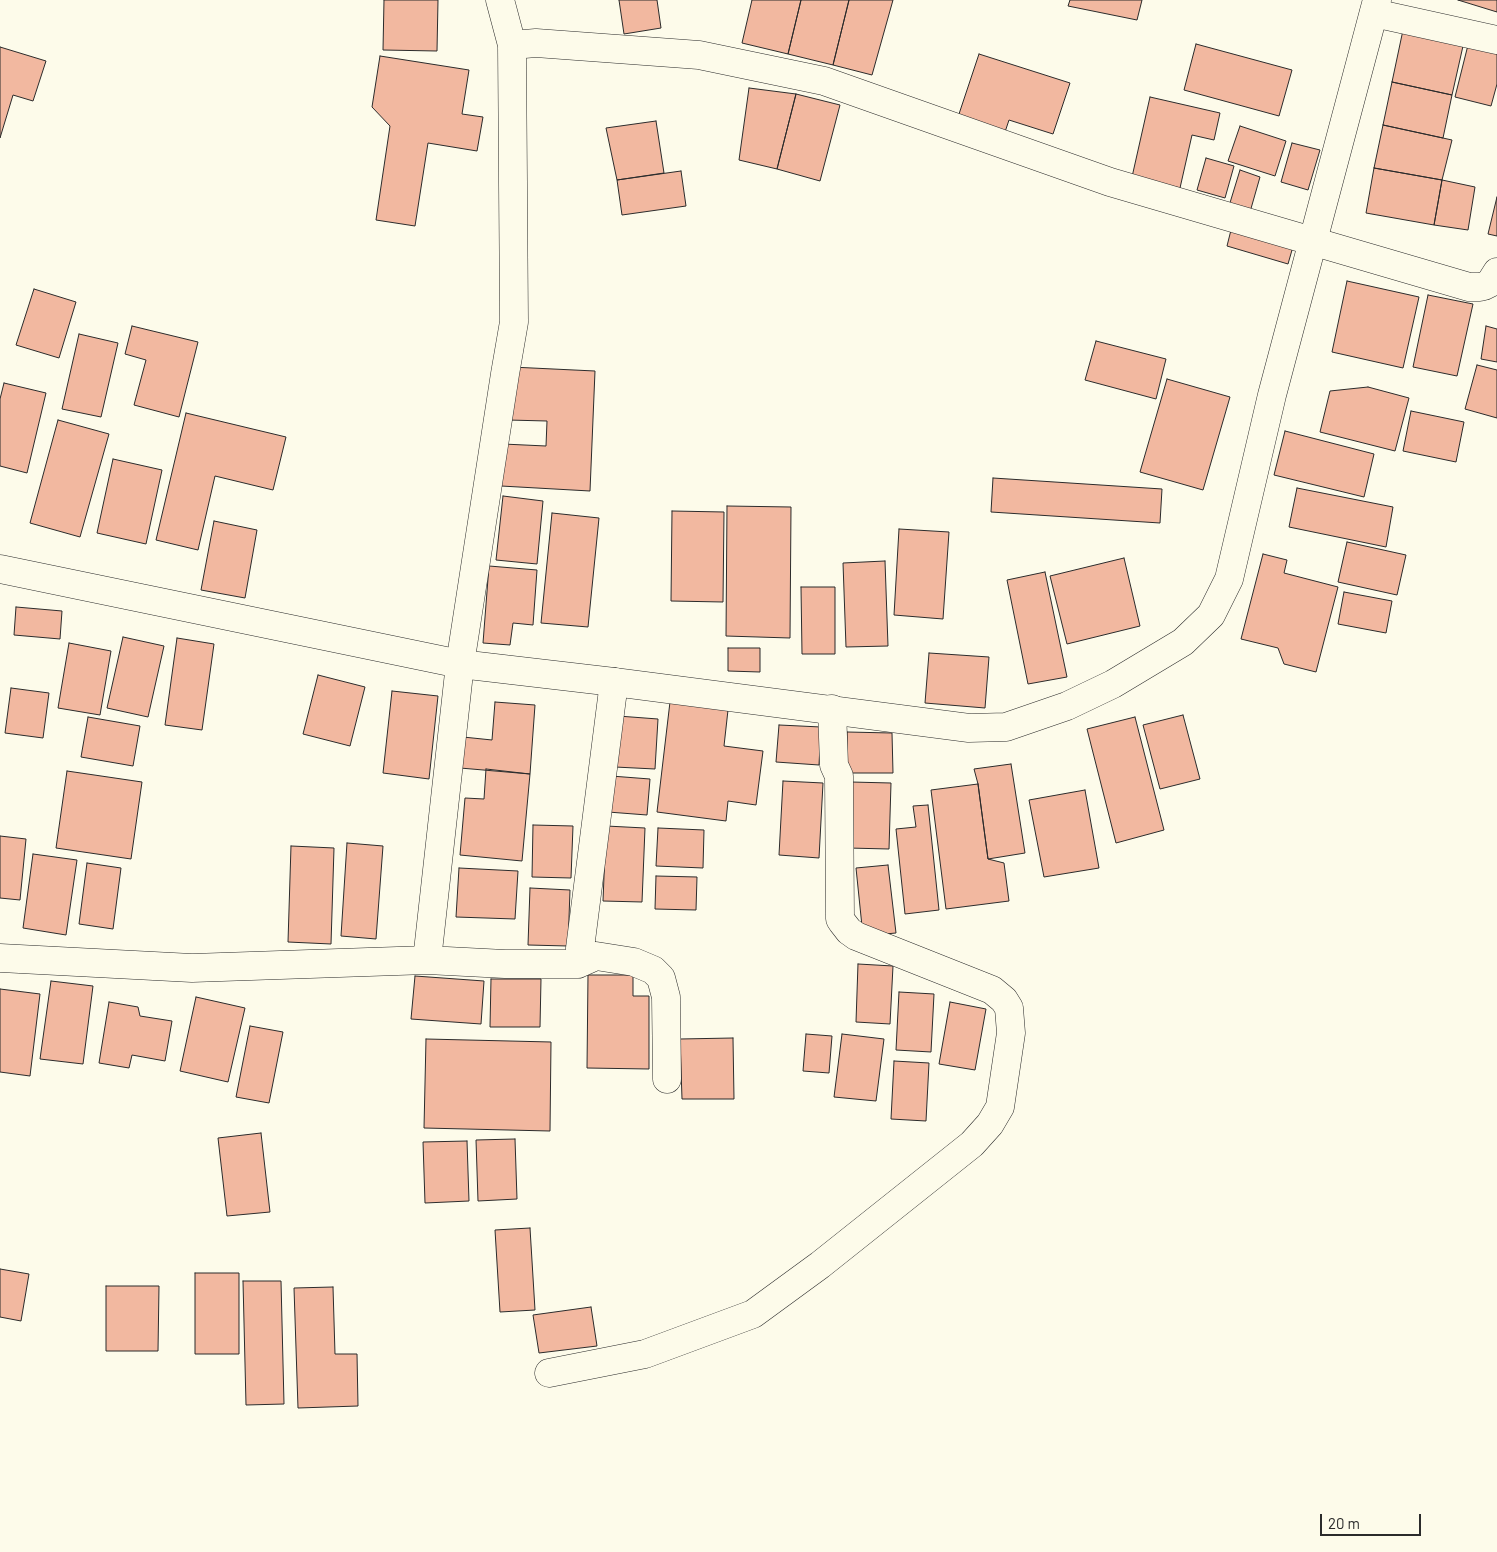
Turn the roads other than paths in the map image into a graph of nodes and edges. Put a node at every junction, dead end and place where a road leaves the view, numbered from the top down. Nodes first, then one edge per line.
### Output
1 (500, 0) edge
2 (1376, 7) edge
3 (1497, 40) edge
4 (512, 45) junction
5 (1312, 240) junction
6 (1497, 272) edge
7 (0, 569) edge
8 (460, 664) junction
9 (614, 682) junction
10 (832, 709) junction
11 (0, 958) edge
12 (427, 960) junction
13 (578, 964) junction
14 (667, 1079) dead end
15 (549, 1373) dead end

1 - 4 street
2 - 3 street
2 - 5 street
4 - 5 street
4 - 8 street
5 - 6 street
5 - 10 street
7 - 8 street
8 - 9 street
8 - 12 street
9 - 10 street
9 - 13 street
10 - 15 street
11 - 12 street
12 - 13 street
13 - 14 street

